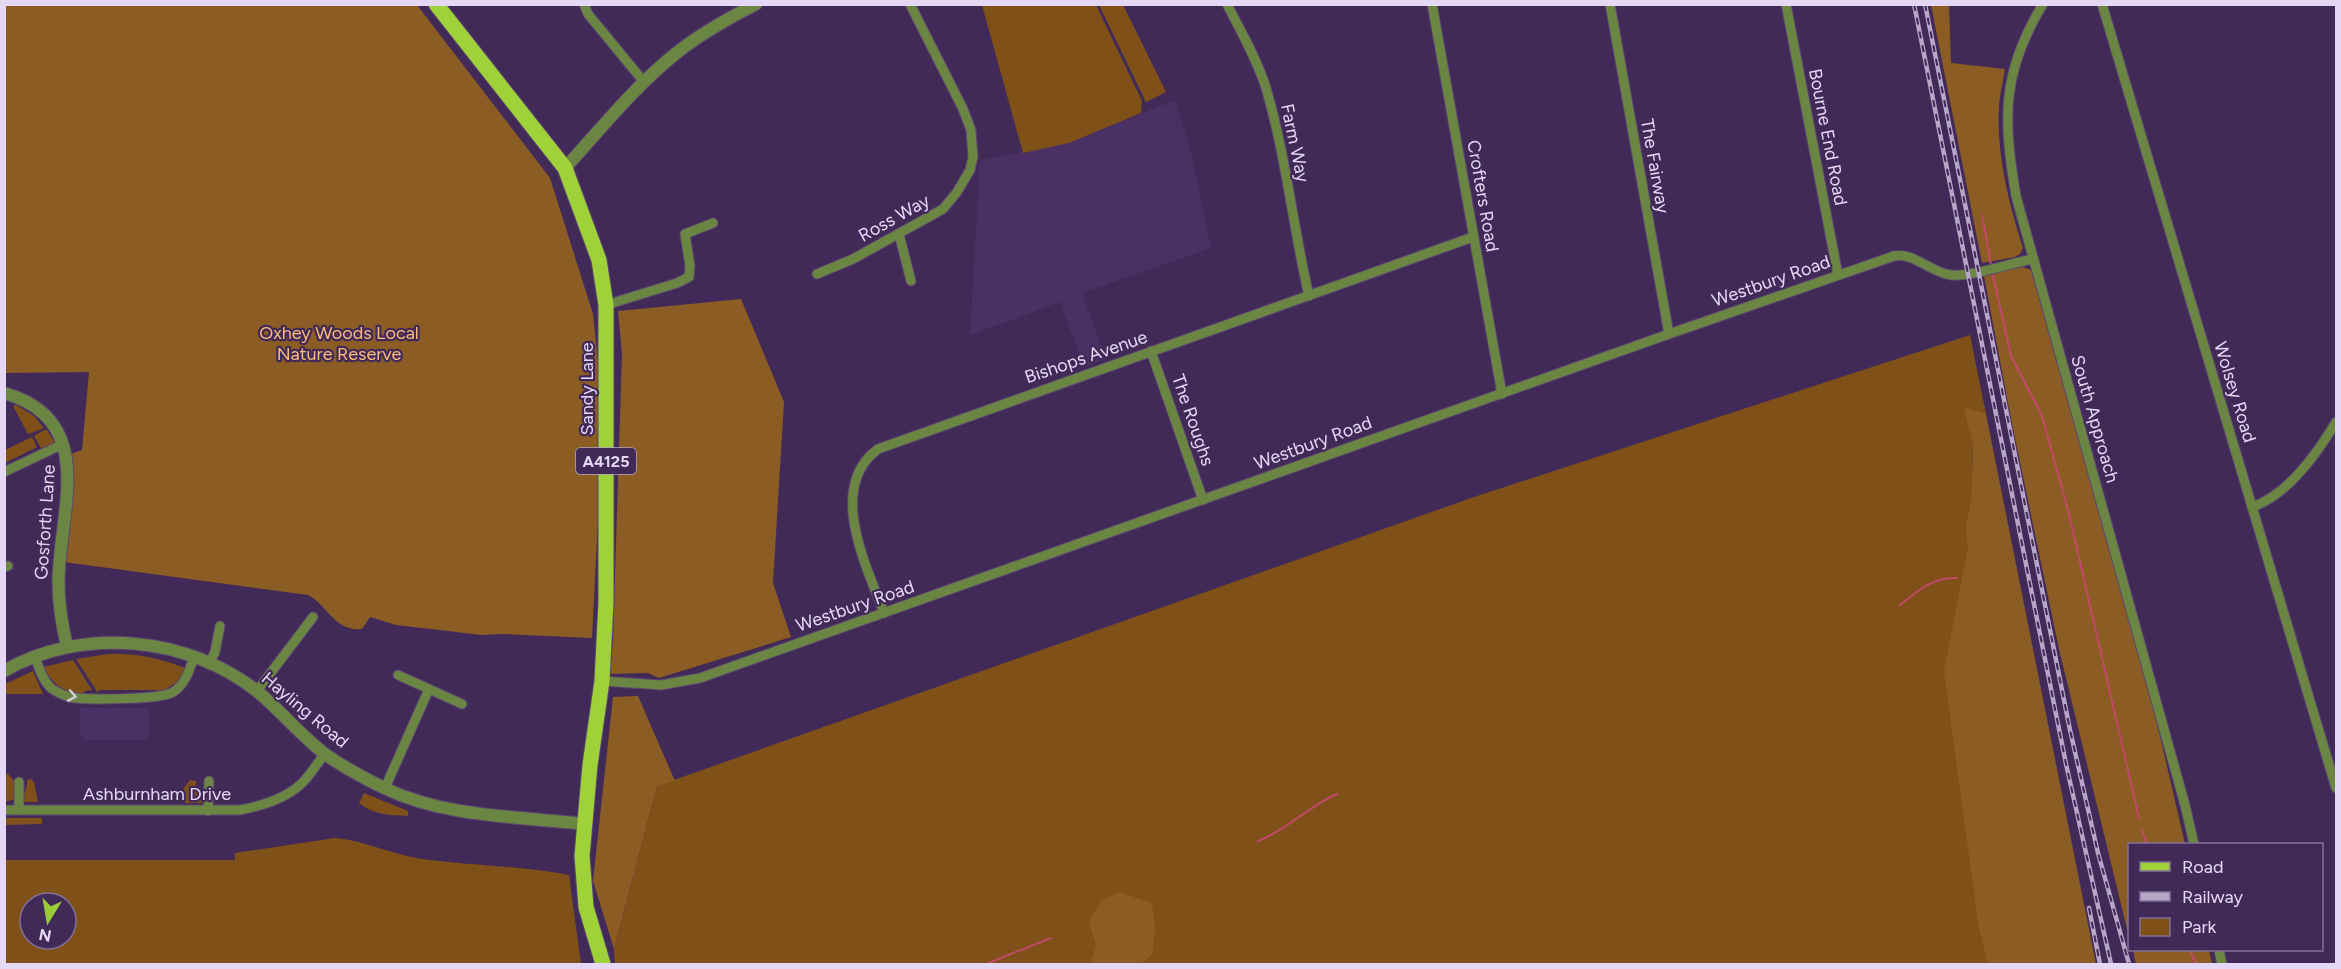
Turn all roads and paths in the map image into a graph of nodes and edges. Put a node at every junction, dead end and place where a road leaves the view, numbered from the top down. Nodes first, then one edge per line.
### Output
1 (436, 4) edge
2 (584, 4) edge
3 (756, 4) edge
4 (910, 4) edge
5 (1227, 4) edge
6 (1432, 4) edge
7 (1610, 4) edge
8 (1786, 4) edge
9 (2043, 4) edge
10 (2102, 4) edge
11 (644, 82) junction
12 (565, 168) junction
13 (713, 224) dead end
14 (899, 234) junction
15 (1473, 237) junction
16 (2033, 259) junction
17 (817, 274) dead end
18 (1838, 275) junction
19 (911, 282) dead end
20 (1309, 296) junction
21 (606, 304) junction
22 (1669, 334) junction
23 (1151, 351) junction
24 (4, 393) edge
25 (1502, 394) junction
26 (2337, 422) edge
27 (63, 444) junction
28 (4, 472) edge
29 (1203, 500) junction
30 (2252, 507) junction
31 (884, 613) junction
32 (313, 618) dead end
33 (220, 626) dead end
34 (67, 647) junction
35 (35, 657) junction
36 (194, 657) junction
37 (209, 664) junction
38 (4, 670) edge
39 (398, 675) dead end
40 (602, 681) junction
41 (429, 689) junction
42 (257, 691) junction
43 (462, 704) dead end
44 (325, 754) junction
45 (209, 781) dead end
46 (19, 782) dead end
47 (385, 788) junction
48 (2337, 788) edge
49 (4, 810) edge
50 (19, 810) junction
51 (208, 811) junction
52 (585, 824) junction
53 (2194, 843) edge
54 (603, 964) edge

1 - 12 main road, Sandy Lane / A4125
2 - 11 street
3 - 11 street
4 - 14 street, Ross Way
5 - 20 street, Farm Way
6 - 15 street, Crofters Road
7 - 22 street, The Fairway
8 - 18 street, Bourne End Road
9 - 16 street, South Approach
10 - 30 street, Wolsey Road
11 - 12 street
12 - 21 main road, Sandy Lane / A4125
13 - 21 street
14 - 17 street, Ross Way
14 - 19 street
15 - 20 street, Bishops Avenue
15 - 25 street, Crofters Road
16 - 18 street, Westbury Road
16 - 53 street, South Approach
18 - 22 street, Westbury Road
20 - 23 street, Bishops Avenue
21 - 40 main road, Sandy Lane / A4125
22 - 25 street, Westbury Road
23 - 29 street, The Roughs
23 - 31 street, Bishops Avenue
24 - 27 street, Gosforth Lane
25 - 29 street, Westbury Road
26 - 30 street
27 - 28 street
27 - 34 street, Gosforth Lane
29 - 31 street, Westbury Road
30 - 48 street, Wolsey Road
31 - 40 street, Westbury Road
32 - 42 street
33 - 37 street
34 - 35 street, Hayling Road
34 - 36 street, Hayling Road
35 -> 36 street
35 - 38 street, Hayling Road
36 - 37 street, Hayling Road
37 - 42 street, Hayling Road
39 - 41 street
40 - 52 main road, Sandy Lane / A4125
41 - 43 street
41 - 47 street
42 - 44 street, Hayling Road
44 - 47 street, Hayling Road
44 - 51 street, Ashburnham Drive
45 - 51 street
46 - 50 street
47 - 52 street, Hayling Road
49 - 50 street, Ashburnham Drive
50 - 51 street, Ashburnham Drive
52 - 54 main road, Sandy Lane / A4125

